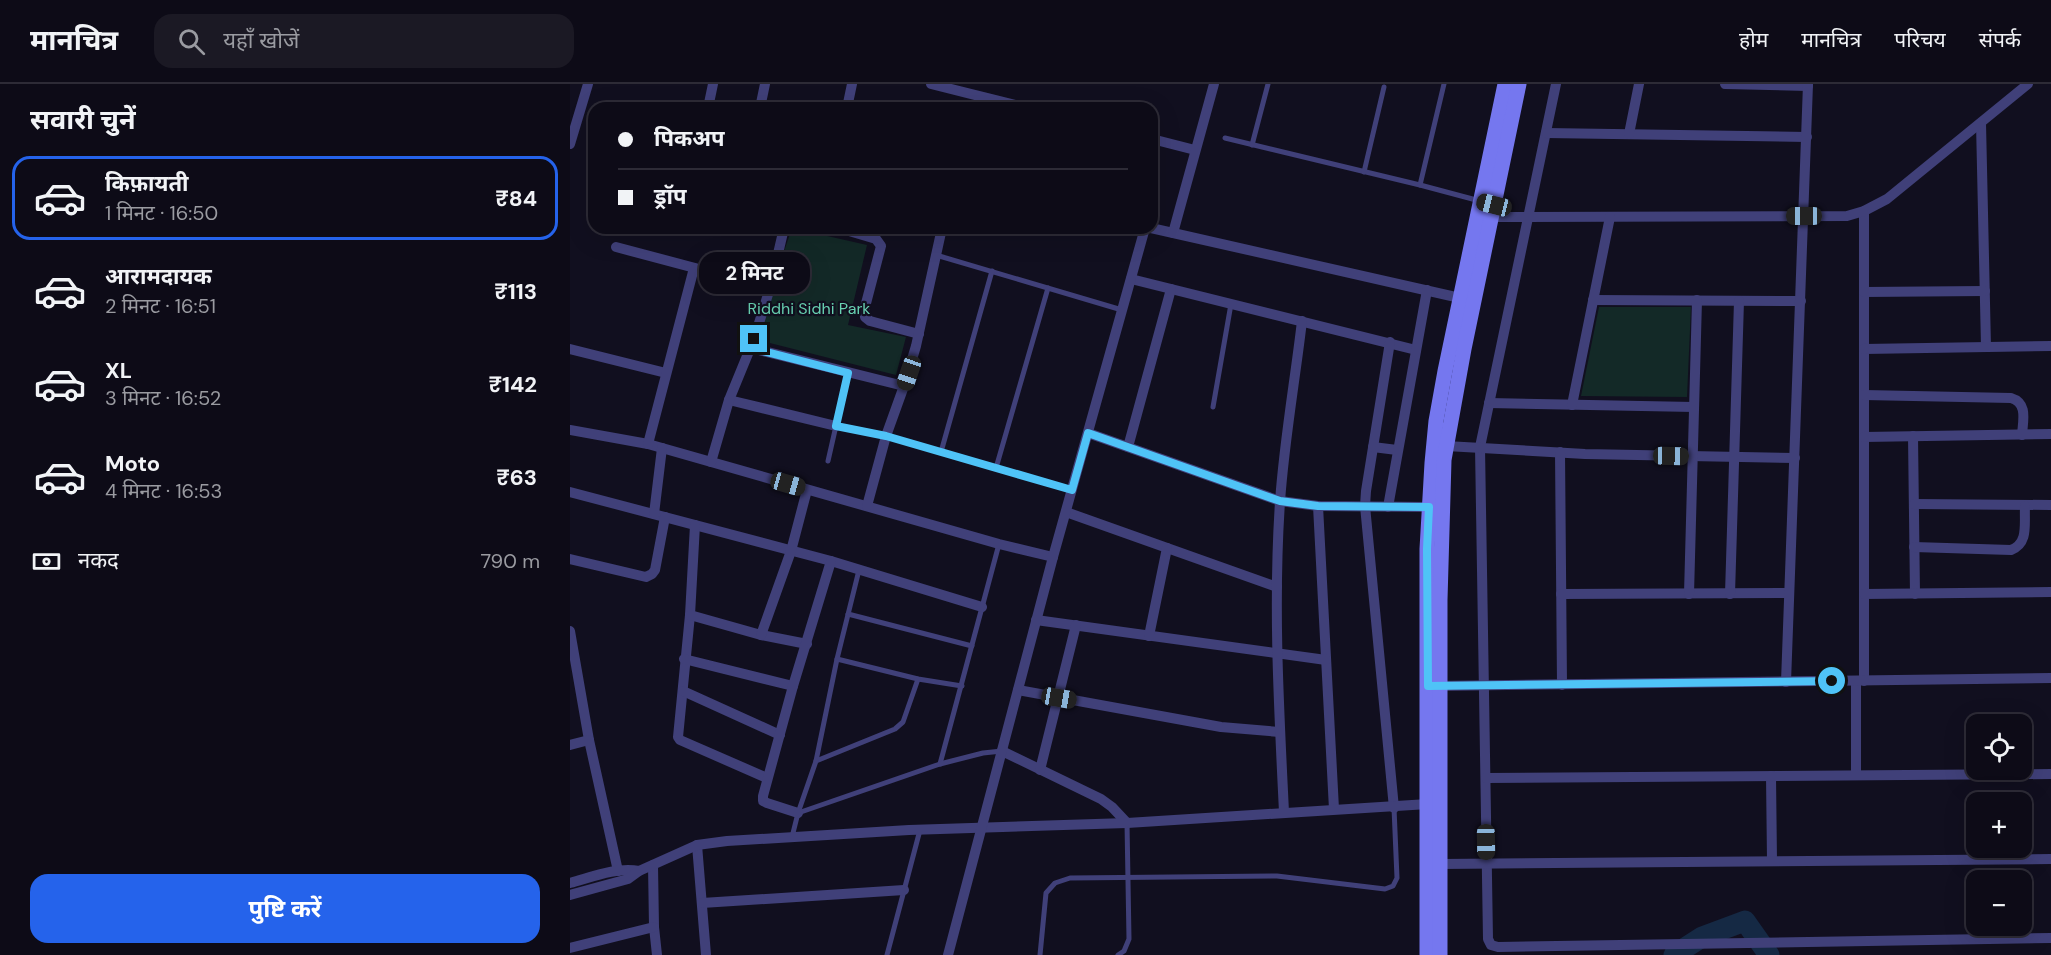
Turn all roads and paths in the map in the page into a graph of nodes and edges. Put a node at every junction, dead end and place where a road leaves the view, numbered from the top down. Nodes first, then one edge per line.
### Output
1 (587, 84) edge
2 (713, 84) edge
3 (765, 84) edge
4 (852, 84) edge
5 (931, 84) edge
6 (1214, 84) edge
7 (1268, 84) edge
8 (1444, 84) edge
9 (1505, 84) edge
10 (1519, 84) edge
11 (1556, 84) edge
12 (1639, 84) edge
13 (1725, 84) edge
14 (2028, 84) edge
15 (1808, 85) edge
16 (1384, 87) dead end
17 (709, 102) edge
18 (761, 102) edge
19 (848, 102) edge
20 (1003, 102) edge
21 (1981, 123) junction
22 (1546, 133) junction
23 (1629, 134) junction
24 (1807, 136) junction
25 (1225, 138) dead end
26 (1158, 141) edge
27 (570, 144) edge
28 (1252, 145) junction
29 (1195, 150) junction
30 (1364, 172) junction
31 (1420, 185) junction
32 (1486, 210) junction
33 (1864, 211) junction
34 (1804, 216) junction
35 (1528, 217) junction
36 (1610, 217) junction
37 (1158, 230) edge
38 (1173, 233) junction
39 (783, 234) edge
40 (859, 234) edge
41 (940, 234) edge
42 (1143, 234) edge
43 (616, 247) dead end
44 (935, 254) junction
45 (694, 268) junction
46 (992, 271) junction
47 (1131, 279) junction
48 (770, 288) junction
49 (1048, 288) junction
50 (1171, 289) junction
51 (1427, 290) junction
52 (1985, 291) junction
53 (1864, 292) junction
54 (1460, 298) junction
55 (1593, 300) junction
56 (1697, 300) junction
57 (1739, 301) junction
58 (1801, 301) junction
59 (1231, 304) junction
60 (1122, 310) junction
61 (1302, 321) junction
62 (919, 334) junction
63 (1390, 342) junction
64 (2051, 346) edge
65 (1986, 347) junction
66 (751, 348) junction
67 (570, 349) edge
68 (1864, 349) junction
69 (1416, 350) junction
70 (666, 373) junction
71 (848, 373) junction
72 (904, 386) junction
73 (1864, 395) junction
74 (729, 400) junction
75 (1490, 403) junction
76 (1572, 405) junction
77 (1213, 407) dead end
78 (1694, 407) junction
79 (836, 426) junction
80 (570, 430) edge
81 (1088, 433) junction
82 (2051, 434) edge
83 (2022, 435) junction
84 (886, 436) junction
85 (1913, 436) junction
86 (1864, 437) junction
87 (648, 444) junction
88 (1446, 446) junction
89 (1128, 447) junction
90 (1372, 447) junction
91 (1480, 447) junction
92 (662, 448) junction
93 (1397, 450) junction
94 (941, 452) junction
95 (1560, 452) junction
96 (1693, 456) junction
97 (1734, 457) junction
98 (1795, 458) junction
99 (828, 461) dead end
100 (711, 462) junction
101 (996, 468) junction
102 (807, 490) junction
103 (1072, 490) junction
104 (570, 492) edge
105 (1280, 501) junction
106 (1914, 504) junction
107 (2051, 505) edge
108 (867, 506) junction
109 (1318, 506) junction
110 (1365, 506) junction
111 (2025, 506) junction
112 (1388, 507) junction
113 (1429, 507) junction
114 (1066, 512) junction
115 (660, 515) junction
116 (695, 525) junction
117 (999, 544) junction
118 (1914, 547) junction
119 (1167, 548) junction
120 (790, 551) junction
121 (1053, 557) junction
122 (570, 559) edge
123 (831, 561) junction
124 (859, 570) junction
125 (1276, 587) junction
126 (2051, 592) edge
127 (1789, 593) junction
128 (1561, 594) junction
129 (1689, 594) junction
130 (1730, 594) junction
131 (1864, 594) junction
132 (1915, 594) junction
133 (982, 607) junction
134 (848, 614) junction
135 (690, 615) junction
136 (1036, 620) junction
137 (1076, 625) junction
138 (570, 631) edge
139 (761, 635) junction
140 (1149, 636) junction
141 (807, 644) junction
142 (972, 646) junction
143 (1276, 654) junction
144 (684, 659) junction
145 (837, 659) junction
146 (1326, 660) junction
147 (573, 665) edge
148 (2051, 678) edge
149 (918, 679) junction
150 (1860, 681) junction
151 (1786, 682) junction
152 (1562, 685) junction
153 (793, 686) junction
154 (962, 686) junction
155 (1434, 686) junction
156 (1484, 686) junction
157 (1018, 690) junction
158 (683, 691) junction
159 (1059, 698) junction
160 (1280, 732) junction
161 (780, 735) junction
162 (589, 740) junction
163 (570, 745) edge
164 (1002, 751) junction
165 (816, 761) junction
166 (940, 764) junction
167 (1040, 770) junction
168 (2051, 774) edge
169 (1771, 776) junction
170 (1856, 776) junction
171 (767, 778) junction
172 (1486, 778) junction
173 (1428, 804) junction
174 (1394, 808) junction
175 (1334, 809) junction
176 (1284, 812) junction
177 (798, 813) junction
178 (1126, 823) junction
179 (980, 828) junction
180 (920, 830) junction
181 (792, 837) junction
182 (697, 845) junction
183 (2051, 859) edge
184 (1772, 861) junction
185 (1487, 863) junction
186 (1441, 864) junction
187 (653, 865) junction
188 (618, 871) junction
189 (639, 872) junction
190 (1128, 876) junction
191 (570, 883) edge
192 (904, 890) junction
193 (570, 895) edge
194 (702, 903) junction
195 (1434, 914) junction
196 (654, 927) junction
197 (2051, 938) edge
198 (570, 948) edge
199 (657, 955) edge
200 (706, 955) edge
201 (887, 955) edge
202 (948, 955) edge
203 (1040, 955) edge
204 (1118, 955) edge
205 (1427, 955) edge
206 (1440, 955) edge

1 - 27 street
2 - 17 street
3 - 18 street
4 - 19 street
5 - 20 street
6 - 29 street
7 - 28 lane
8 - 31 lane
9 - 32 street
10 - 32 street
11 - 22 street
12 - 23 street
13 - 15 street
14 - 21 street
15 - 24 street
16 - 30 lane
21 - 33 street
21 - 52 street
22 - 23 street
22 - 35 street
23 - 24 street
24 - 34 street
25 - 28 lane
26 - 29 street
28 - 30 lane
29 - 38 street
30 - 31 lane
31 - 32 lane
32 - 35 street
32 - 54 street
32 - 88 street
33 - 34 street
33 - 53 street
34 - 36 street
34 - 58 street
35 - 36 street
35 - 75 street
36 - 55 street
37 - 38 street
38 - 51 street
39 - 48 street
40 - 62 street
41 - 44 street
42 - 47 street
43 - 45 street
44 - 46 lane
44 - 62 street
45 - 48 street
45 - 70 street
46 - 49 lane
46 - 94 lane
47 - 50 street
47 - 60 street
48 - 66 street
49 - 60 lane
49 - 101 lane
50 - 59 street
50 - 89 street
51 - 54 street
51 - 69 street
52 - 53 street
52 - 65 street
53 - 68 street
54 - 113 street
55 - 56 street
55 - 76 street
56 - 57 street
56 - 78 street
57 - 58 street
57 - 97 street
58 - 98 street
59 - 61 street
59 - 77 lane
60 - 81 street
61 - 63 street
61 - 105 street
62 - 72 street
63 - 69 street
63 - 90 street
64 - 65 street
65 - 68 street
66 - 71 street
66 - 74 street
67 - 70 street
68 - 73 street
69 - 93 street
70 - 87 street
71 - 72 street
71 - 79 lane
72 - 84 street
73 - 83 street
73 - 86 street
74 - 79 street
74 - 100 street
75 - 76 street
75 - 91 street
76 - 78 street
78 - 96 street
79 - 84 lane
79 - 99 lane
80 - 87 street
81 - 89 street
81 - 103 street
82 - 83 street
83 - 85 street
84 - 94 lane
84 - 108 street
85 - 86 street
85 - 106 street
86 - 131 street
87 - 92 street
88 - 91 street
88 - 155 street
89 - 105 street
90 - 93 street
90 - 110 street
91 - 95 street
91 - 156 street
92 - 100 street
92 - 115 street
93 - 112 street
94 - 101 lane
95 - 96 street
95 - 128 street
96 - 97 street
96 - 129 street
97 - 98 street
97 - 130 street
98 - 127 street
100 - 102 street
101 - 103 lane
102 - 108 street
102 - 120 street
103 - 114 street
104 - 115 street
105 - 109 street
105 - 125 street
106 - 111 street
106 - 118 street
107 - 111 street
108 - 117 street
109 - 110 street
109 - 146 street
110 - 112 street
110 - 174 street
111 - 118 street
112 - 113 street
113 - 155 street
114 - 119 street
114 - 121 street
115 - 116 street
115 - 122 street
116 - 120 street
116 - 135 street
117 - 121 street
117 - 133 lane
118 - 132 street
119 - 125 street
119 - 140 street
120 - 123 street
120 - 139 street
121 - 136 street
123 - 124 street
123 - 141 street
124 - 133 street
124 - 134 lane
125 - 143 street
126 - 132 street
127 - 130 street
127 - 151 street
128 - 129 street
128 - 152 street
129 - 130 street
131 - 132 street
131 - 150 street
133 - 142 lane
134 - 142 lane
134 - 145 lane
135 - 139 street
135 - 144 street
136 - 137 street
136 - 157 street
137 - 140 street
137 - 159 street
138 - 147 street
139 - 141 street
140 - 143 street
141 - 153 street
142 - 154 lane
143 - 146 street
143 - 160 street
144 - 153 street
144 - 158 street
145 - 149 lane
145 - 165 lane
146 - 175 street
147 - 162 street
148 - 150 street
149 - 154 lane
149 - 165 lane
150 - 151 street
150 - 170 street
151 - 152 street
152 - 156 street
153 - 161 street
154 - 166 lane
155 - 156 street
155 - 173 street
155 - 186 street
156 - 172 street
157 - 159 street
157 - 164 street
158 - 161 street
158 - 171 street
159 - 160 street
159 - 167 street
160 - 176 street
161 - 171 street
162 - 163 street
162 - 188 street
164 - 166 lane
164 - 167 street
164 - 179 street
165 - 177 lane
166 - 177 lane
167 - 178 street
168 - 170 street
169 - 170 street
169 - 172 street
169 - 184 street
171 - 177 street
172 - 185 street
173 - 174 street
173 - 195 street
174 - 175 street
174 - 190 lane
175 - 176 street
176 - 178 street
177 - 181 lane
178 - 179 street
178 - 190 lane
179 - 180 street
179 - 202 street
180 - 181 street
180 - 192 lane
181 - 182 street
182 - 187 street
182 - 194 street
183 - 184 street
184 - 185 street
185 - 186 street
185 - 197 street
186 - 195 street
187 - 189 street
187 - 196 street
188 - 189 street
188 - 191 street
189 - 193 street
190 - 203 lane
190 - 204 lane
192 - 194 street
192 - 201 lane
194 - 200 street
195 - 205 street
195 - 206 street
196 - 198 street
196 - 199 street

